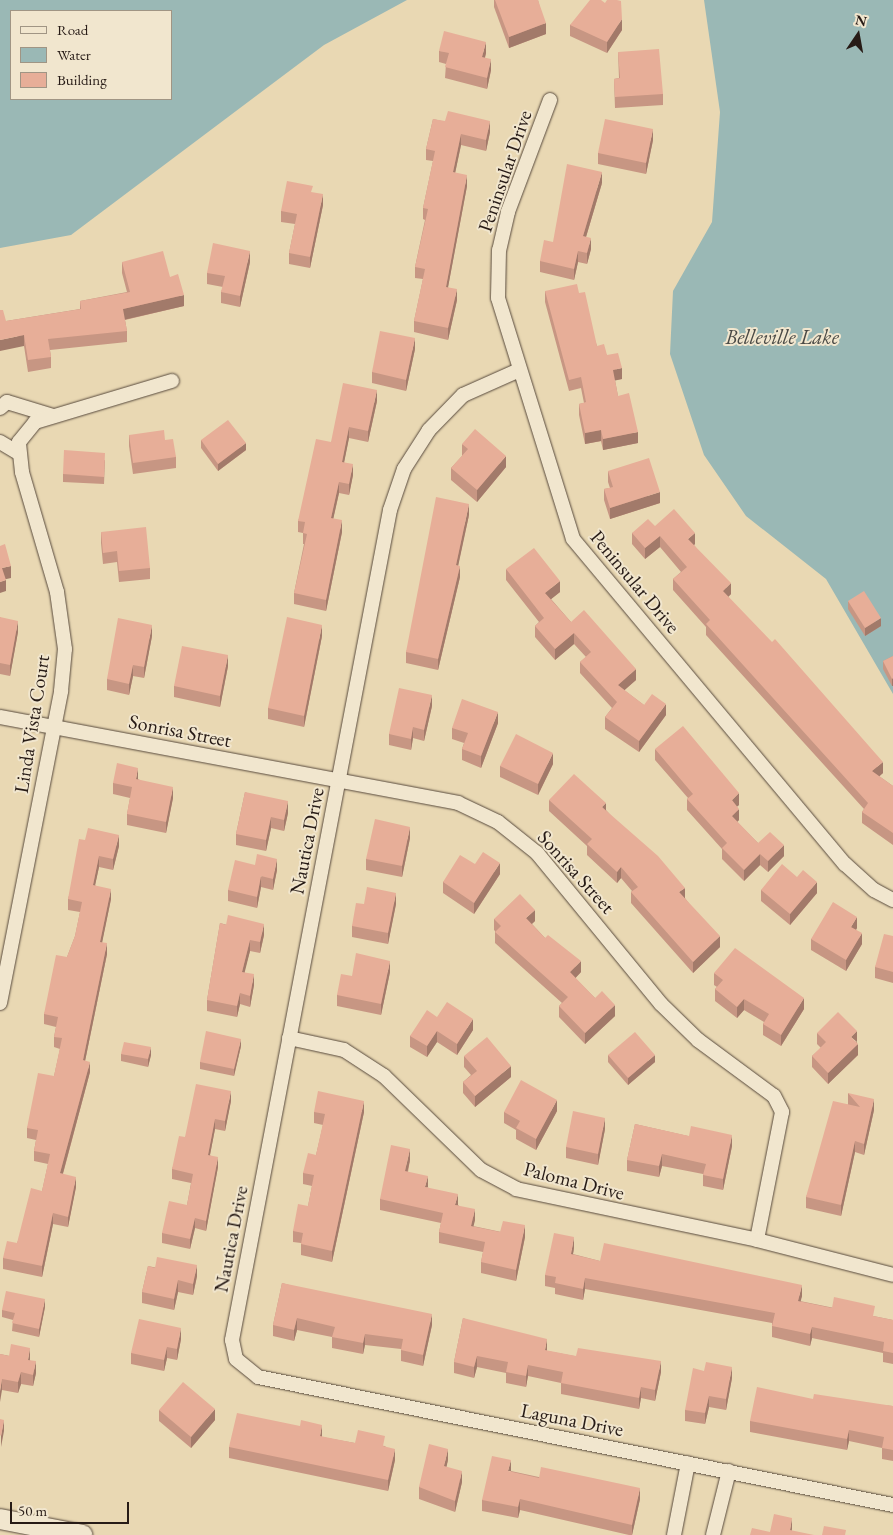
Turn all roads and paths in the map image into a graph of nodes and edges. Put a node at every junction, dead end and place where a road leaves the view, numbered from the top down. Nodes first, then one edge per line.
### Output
1 (550, 100) dead end
2 (517, 371) junction
3 (172, 381) dead end
4 (0, 408) edge
5 (52, 416) junction
6 (0, 442) edge
7 (18, 453) junction
8 (0, 717) edge
9 (54, 727) junction
10 (340, 779) junction
11 (893, 900) edge
12 (0, 1003) edge
13 (290, 1038) junction
14 (757, 1240) junction
15 (893, 1275) edge
16 (245, 1370) joint
17 (688, 1463) junction
18 (728, 1471) junction
19 (893, 1505) edge
20 (0, 1519) edge
21 (75, 1534) edge
22 (674, 1535) edge
23 (713, 1535) edge

1 - 2 street, Peninsular Drive
2 - 10 street, Nautica Drive
2 - 11 street, Peninsular Drive
3 - 5 street
4 - 5 street
5 - 7 street
6 - 7 street
7 - 9 street, Linda Vista Court
8 - 9 street, Sonrisa Street
9 - 10 street, Sonrisa Street
9 - 12 street, Linda Vista Court
10 - 13 street, Nautica Drive
10 - 14 street, Sonrisa Street
13 - 14 street, Paloma Drive
13 - 16 street, Nautica Drive
14 - 15 street, Paloma Drive
16 - 17 street, Laguna Drive
17 - 18 street, Laguna Drive
17 - 22 street
18 - 19 street, Laguna Drive
18 - 23 street
20 - 21 main road

